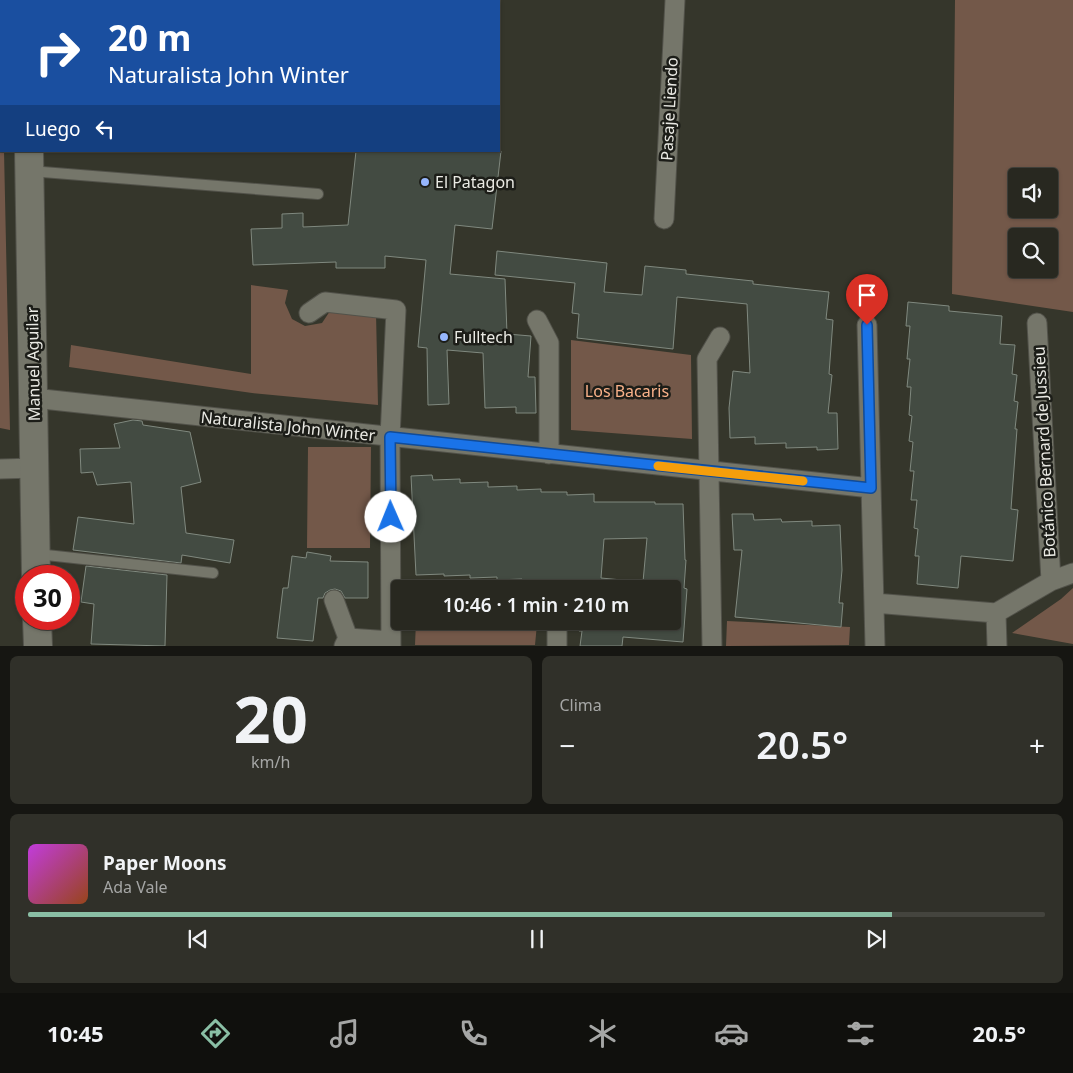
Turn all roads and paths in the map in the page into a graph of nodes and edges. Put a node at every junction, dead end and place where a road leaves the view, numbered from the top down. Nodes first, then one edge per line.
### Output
1 (675, 0) edge
2 (29, 161) edge
3 (318, 194) dead end
4 (664, 219) dead end
5 (309, 313) dead end
6 (538, 320) dead end
7 (1038, 323) dead end
8 (867, 325) dead end
9 (720, 337) dead end
10 (33, 398) junction
11 (390, 437) junction
12 (549, 454) junction
13 (0, 468) edge
14 (34, 468) junction
15 (708, 471) junction
16 (871, 488) junction
17 (36, 565) edge
18 (80, 567) edge
19 (213, 573) dead end
20 (1073, 574) edge
21 (395, 580) edge
22 (1051, 581) junction
23 (334, 600) dead end
24 (874, 603) junction
25 (996, 614) junction
26 (37, 630) edge
27 (392, 630) edge
28 (557, 630) edge
29 (346, 642) edge
30 (391, 643) edge
31 (38, 646) edge
32 (558, 646) edge
33 (712, 646) edge
34 (874, 646) edge
35 (997, 646) edge

1 - 4 street, Pasaje Liendo
2 - 3 lane
2 - 10 street, Manuel Aguilar
5 - 11 street
6 - 12 street
7 - 22 street, Botánico Bernard de Jussieu
8 - 16 street
9 - 15 street
10 - 11 street, Naturalista John Winter
10 - 14 street, Manuel Aguilar
11 - 12 street, Naturalista John Winter
11 - 21 street
12 - 15 street, Naturalista John Winter
13 - 14 street
14 - 17 street, Manuel Aguilar
15 - 16 street, Naturalista John Winter
15 - 33 street
16 - 24 street
18 - 19 lane
20 - 22 street
22 - 25 street
23 - 29 street
24 - 25 street
24 - 34 street
25 - 35 street
26 - 31 street
27 - 30 street
28 - 32 street
29 - 30 street

